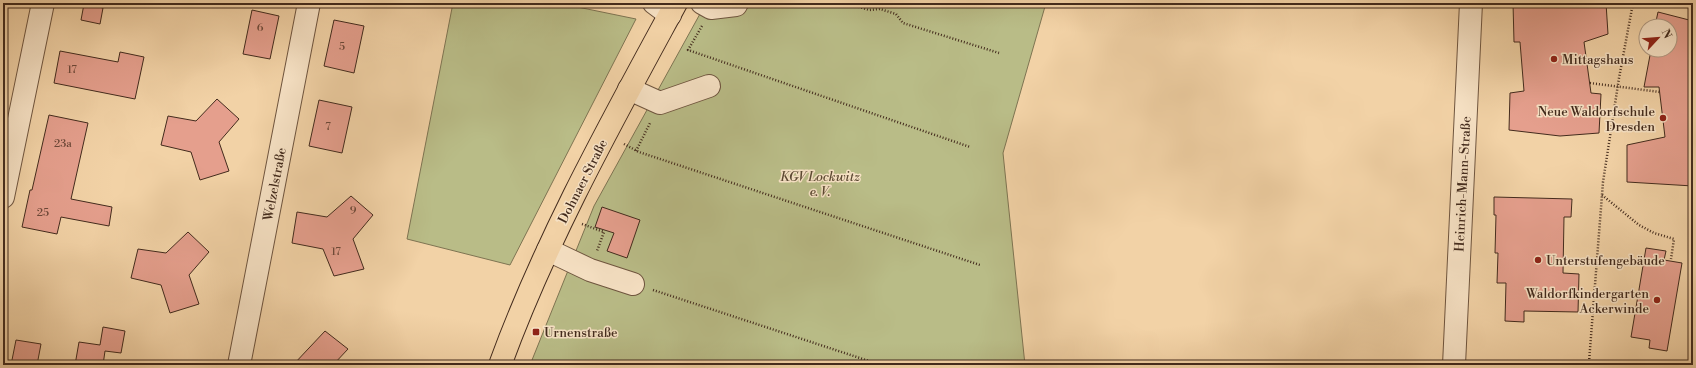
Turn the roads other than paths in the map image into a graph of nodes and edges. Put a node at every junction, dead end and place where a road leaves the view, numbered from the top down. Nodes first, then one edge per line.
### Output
1 (43, 3) edge
2 (309, 3) edge
3 (737, 3) edge
4 (1471, 3) edge
5 (706, 5) edge
6 (667, 7) edge
7 (709, 86) dead end
8 (629, 89) junction
9 (6, 163) edge
10 (3, 197) edge
11 (548, 250) junction
12 (633, 284) road end
13 (239, 365) edge
14 (500, 365) edge
15 (1454, 365) edge

1 - 9 street
2 - 13 street, Welzelstraße
3 - 5 street
4 - 15 street, Heinrich-Mann-Straße
6 - 8 main road, Dohnaer Straße
7 - 8 street
8 - 11 main road, Dohnaer Straße
9 - 10 street
11 - 12 street
11 - 14 main road, Dohnaer Straße

